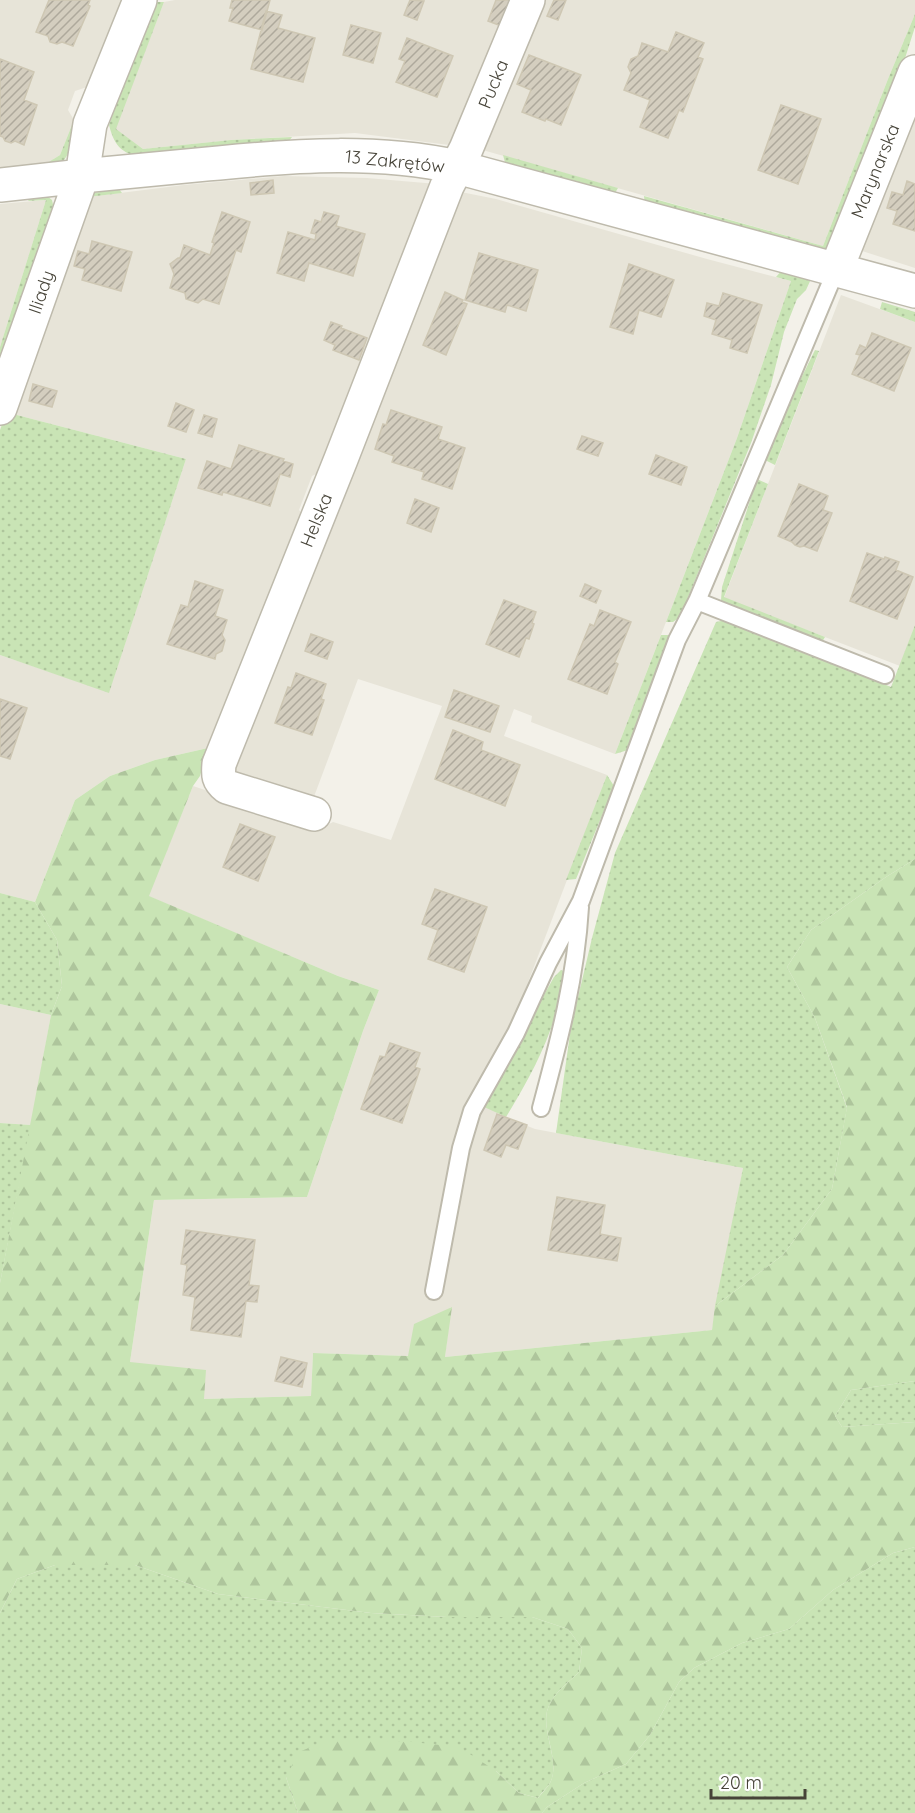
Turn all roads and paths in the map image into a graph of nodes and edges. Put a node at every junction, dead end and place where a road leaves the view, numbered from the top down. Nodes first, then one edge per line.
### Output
1 (140, 0) edge
2 (528, 0) edge
3 (915, 72) edge
4 (457, 167) junction
5 (82, 176) junction
6 (0, 185) edge
7 (836, 270) junction
8 (915, 291) edge
9 (0, 408) edge
10 (697, 601) junction
11 (885, 675) dead end
12 (314, 814) dead end
13 (580, 901) junction
14 (541, 1108) dead end
15 (434, 1291) dead end

1 - 5 street
2 - 4 street, Pucka
3 - 7 street, Marynarska
4 - 5 street, 13 Zakrętów
4 - 7 street, 13 Zakrętów
4 - 12 street, Helska
5 - 6 street, 13 Zakrętów
5 - 9 street, Iliady
7 - 8 street, 13 Zakrętów
7 - 10 lane
10 - 11 lane
10 - 13 lane
13 - 14 lane
13 - 15 lane

